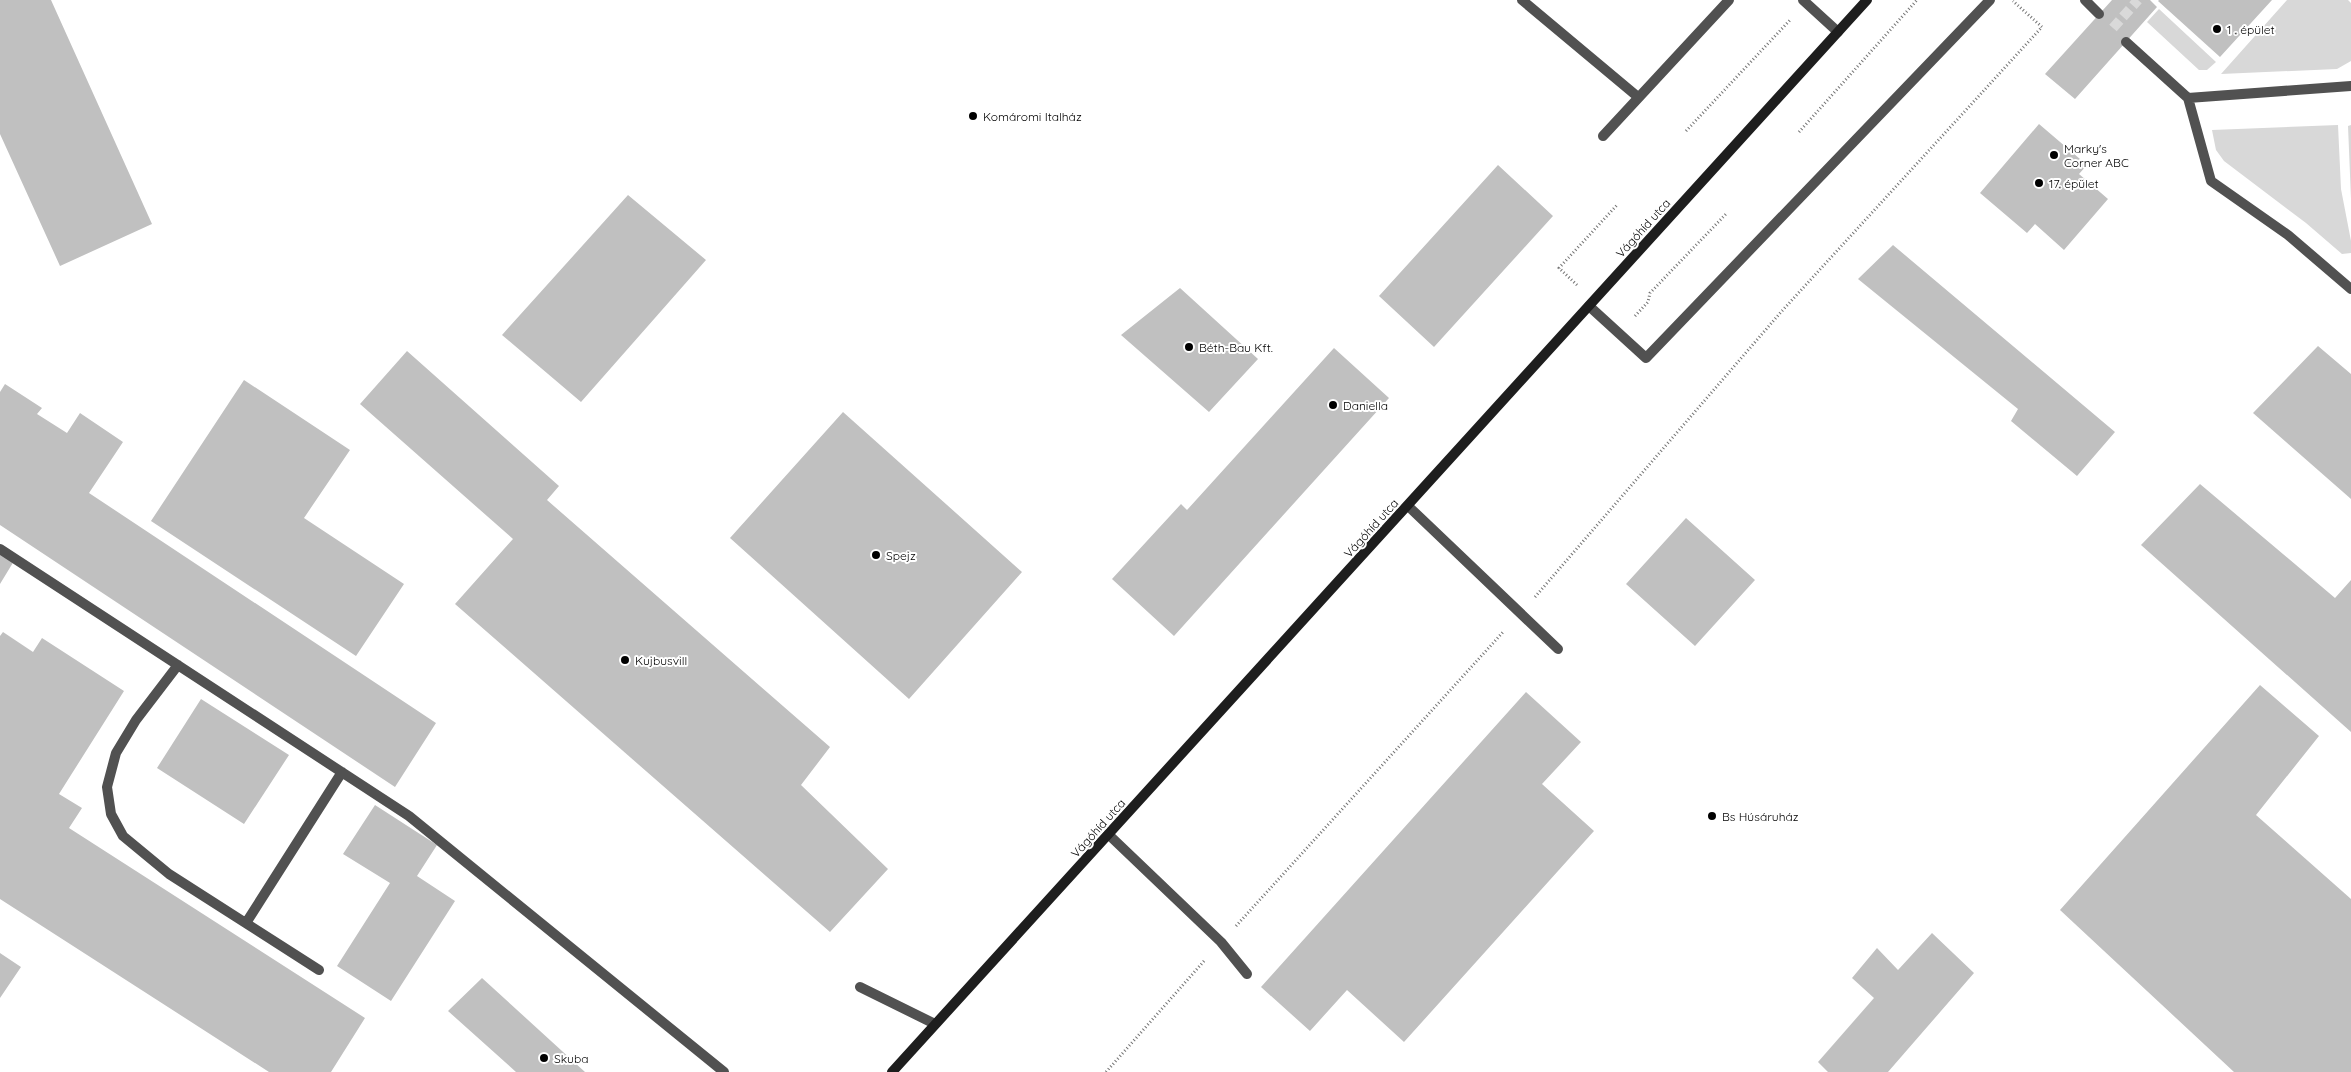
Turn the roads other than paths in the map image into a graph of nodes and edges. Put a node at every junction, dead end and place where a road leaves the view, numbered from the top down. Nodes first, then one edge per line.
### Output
1 (1522, 0) edge
2 (1729, 0) edge
3 (1867, 0) edge
4 (1990, 0) edge
5 (2085, 0) edge
6 (1804, 1) edge
7 (2099, 14) dead end
8 (1838, 32) junction
9 (2126, 42) dead end
10 (2351, 86) edge
11 (1638, 97) junction
12 (2188, 98) junction
13 (1603, 136) dead end
14 (2351, 289) edge
15 (1589, 306) junction
16 (1408, 506) junction
17 (0, 549) edge
18 (1558, 649) dead end
19 (178, 665) junction
20 (342, 772) junction
21 (1109, 835) junction
22 (246, 922) junction
23 (319, 970) dead end
24 (1247, 974) dead end
25 (860, 987) dead end
26 (935, 1024) junction
27 (724, 1072) edge
28 (892, 1072) edge

1 - 11 lane
2 - 11 lane
3 - 8 main road, Vágóhíd utca
4 - 15 lane
5 - 7 lane
6 - 8 lane
8 - 15 main road, Vágóhíd utca
9 - 12 lane
10 - 12 lane
11 - 13 lane
12 - 14 lane
15 - 16 main road, Vágóhíd utca
16 - 18 lane
16 - 21 main road, Vágóhíd utca
17 - 19 lane
19 - 20 lane
19 - 22 lane
20 - 22 lane
20 - 27 lane
21 - 24 lane
21 - 26 main road, Vágóhíd utca
22 - 23 lane
25 - 26 lane
26 - 28 main road, Vágóhíd utca

